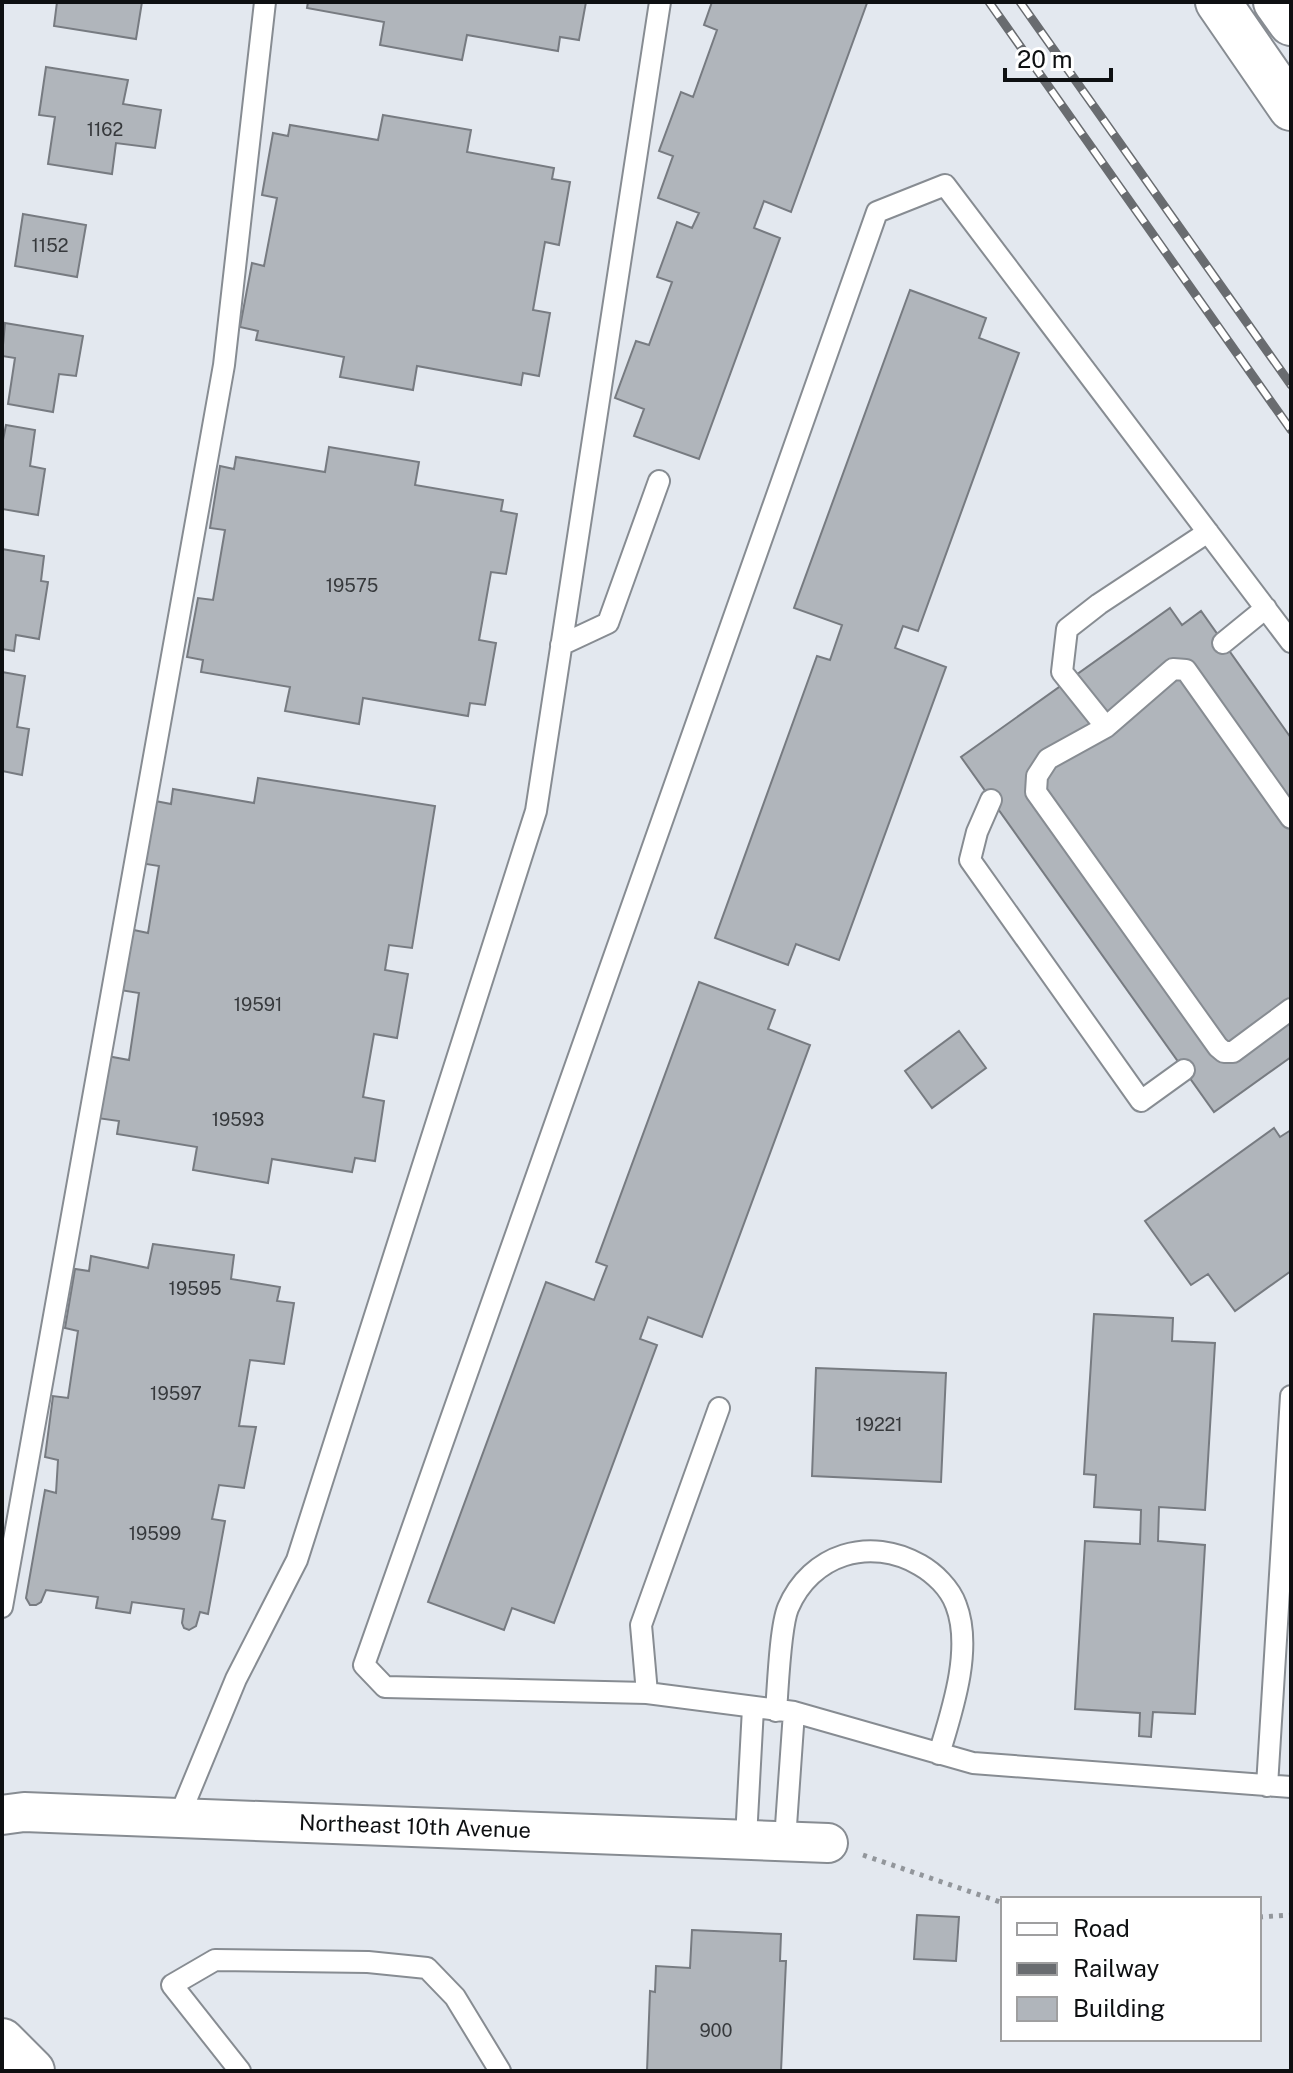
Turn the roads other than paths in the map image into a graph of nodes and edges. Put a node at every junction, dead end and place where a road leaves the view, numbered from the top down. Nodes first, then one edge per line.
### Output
1 (265, 2) edge
2 (660, 2) edge
3 (1218, 2) edge
4 (1229, 2) edge
5 (1276, 2) edge
6 (1291, 23) edge
7 (1291, 85) edge
8 (1291, 108) edge
9 (659, 481) dead end
10 (1208, 532) junction
11 (1266, 608) junction
12 (1291, 642) edge
13 (1223, 643) dead end
14 (561, 645) junction
15 (1106, 727) junction
16 (991, 800) dead end
17 (1291, 818) edge
18 (1291, 1009) edge
19 (1184, 1070) dead end
20 (1291, 1396) edge
21 (719, 1408) dead end
22 (2, 1607) edge
23 (647, 1693) junction
24 (753, 1708) junction
25 (785, 1712) junction
26 (939, 1754) junction
27 (1267, 1786) junction
28 (1291, 1787) edge
29 (2, 1815) edge
30 (179, 1817) junction
31 (746, 1838) junction
32 (785, 1840) junction
33 (828, 1843) road end
34 (240, 2071) edge
35 (500, 2071) edge

1 - 22 lane
2 - 14 lane
3 - 8 highway
4 - 7 highway
5 - 6 highway
9 - 14 lane
10 - 11 lane
10 - 15 lane
10 - 23 lane
11 - 12 lane
11 - 13 lane
14 - 30 lane
15 - 17 lane
15 - 18 lane
16 - 19 lane
20 - 27 lane
21 - 23 lane
23 - 24 lane
24 - 25 lane
24 - 31 lane
25 - 26 lane
25 - 26 lane
25 - 32 lane
26 - 27 lane
27 - 28 lane
29 - 30 street, Northeast 10th Avenue
30 - 31 street, Northeast 10th Avenue
31 - 32 street, Northeast 10th Avenue
32 - 33 street, Northeast 10th Avenue
34 - 35 lane

